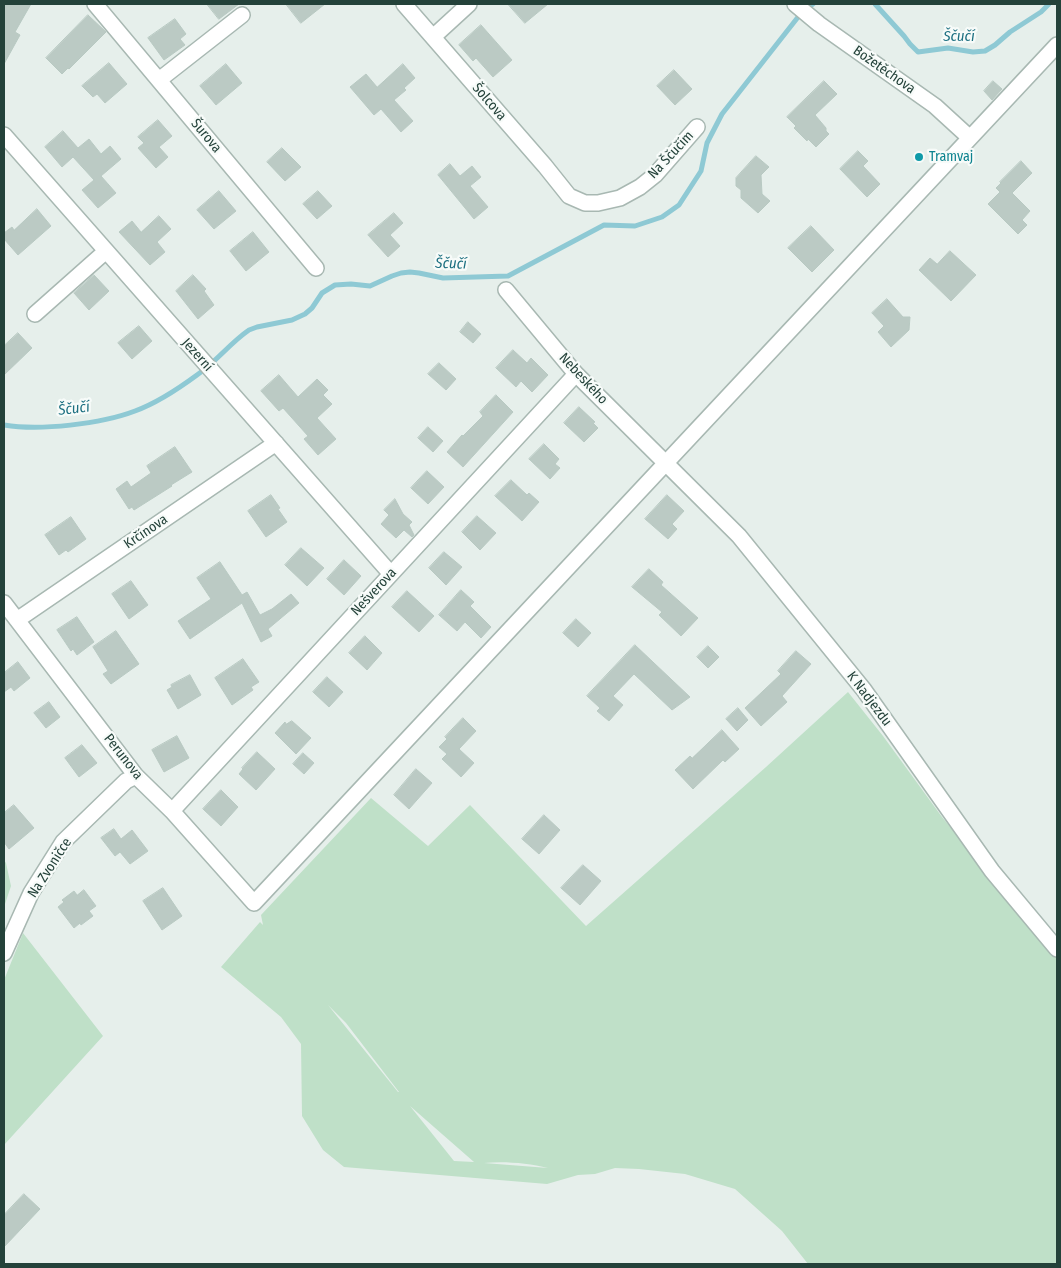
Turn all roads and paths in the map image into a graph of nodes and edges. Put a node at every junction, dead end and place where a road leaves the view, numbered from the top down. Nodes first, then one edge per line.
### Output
1 (95, 4) edge
2 (404, 4) edge
3 (470, 4) edge
4 (795, 4) edge
5 (242, 15) dead end
6 (433, 37) junction
7 (1057, 45) edge
8 (159, 80) junction
9 (697, 127) dead end
10 (4, 135) edge
11 (970, 138) junction
12 (545, 166) joint
13 (106, 251) junction
14 (316, 268) dead end
15 (506, 290) dead end
16 (35, 314) dead end
17 (576, 374) junction
18 (276, 443) junction
19 (666, 462) junction
20 (391, 574) junction
21 (4, 603) edge
22 (17, 620) junction
23 (136, 776) junction
24 (172, 811) junction
25 (1057, 949) edge
26 (4, 954) edge

1 - 8 street, Šurova
2 - 6 street, Šolcova
3 - 6 street
4 - 11 street, Božetěchova
5 - 8 street
6 - 12 street, Šolcova
7 - 11 street
8 - 14 street, Šurova
9 - 12 street, Na Ščučím
10 - 13 street, Jezerní
11 - 19 street
13 - 16 street
13 - 18 street, Jezerní
15 - 17 street, Nebeského
17 - 19 street, Nebeského
17 - 20 street, Nešverova
18 - 20 street, Jezerní
18 - 22 street, Krčínova
19 - 24 street, Perunova
19 - 25 street, K Nadjezdu
20 - 24 street, Nešverova
21 - 22 street, Perunova
22 - 23 street, Perunova
23 - 24 street, Perunova
23 - 26 street, Na Zvoničce

